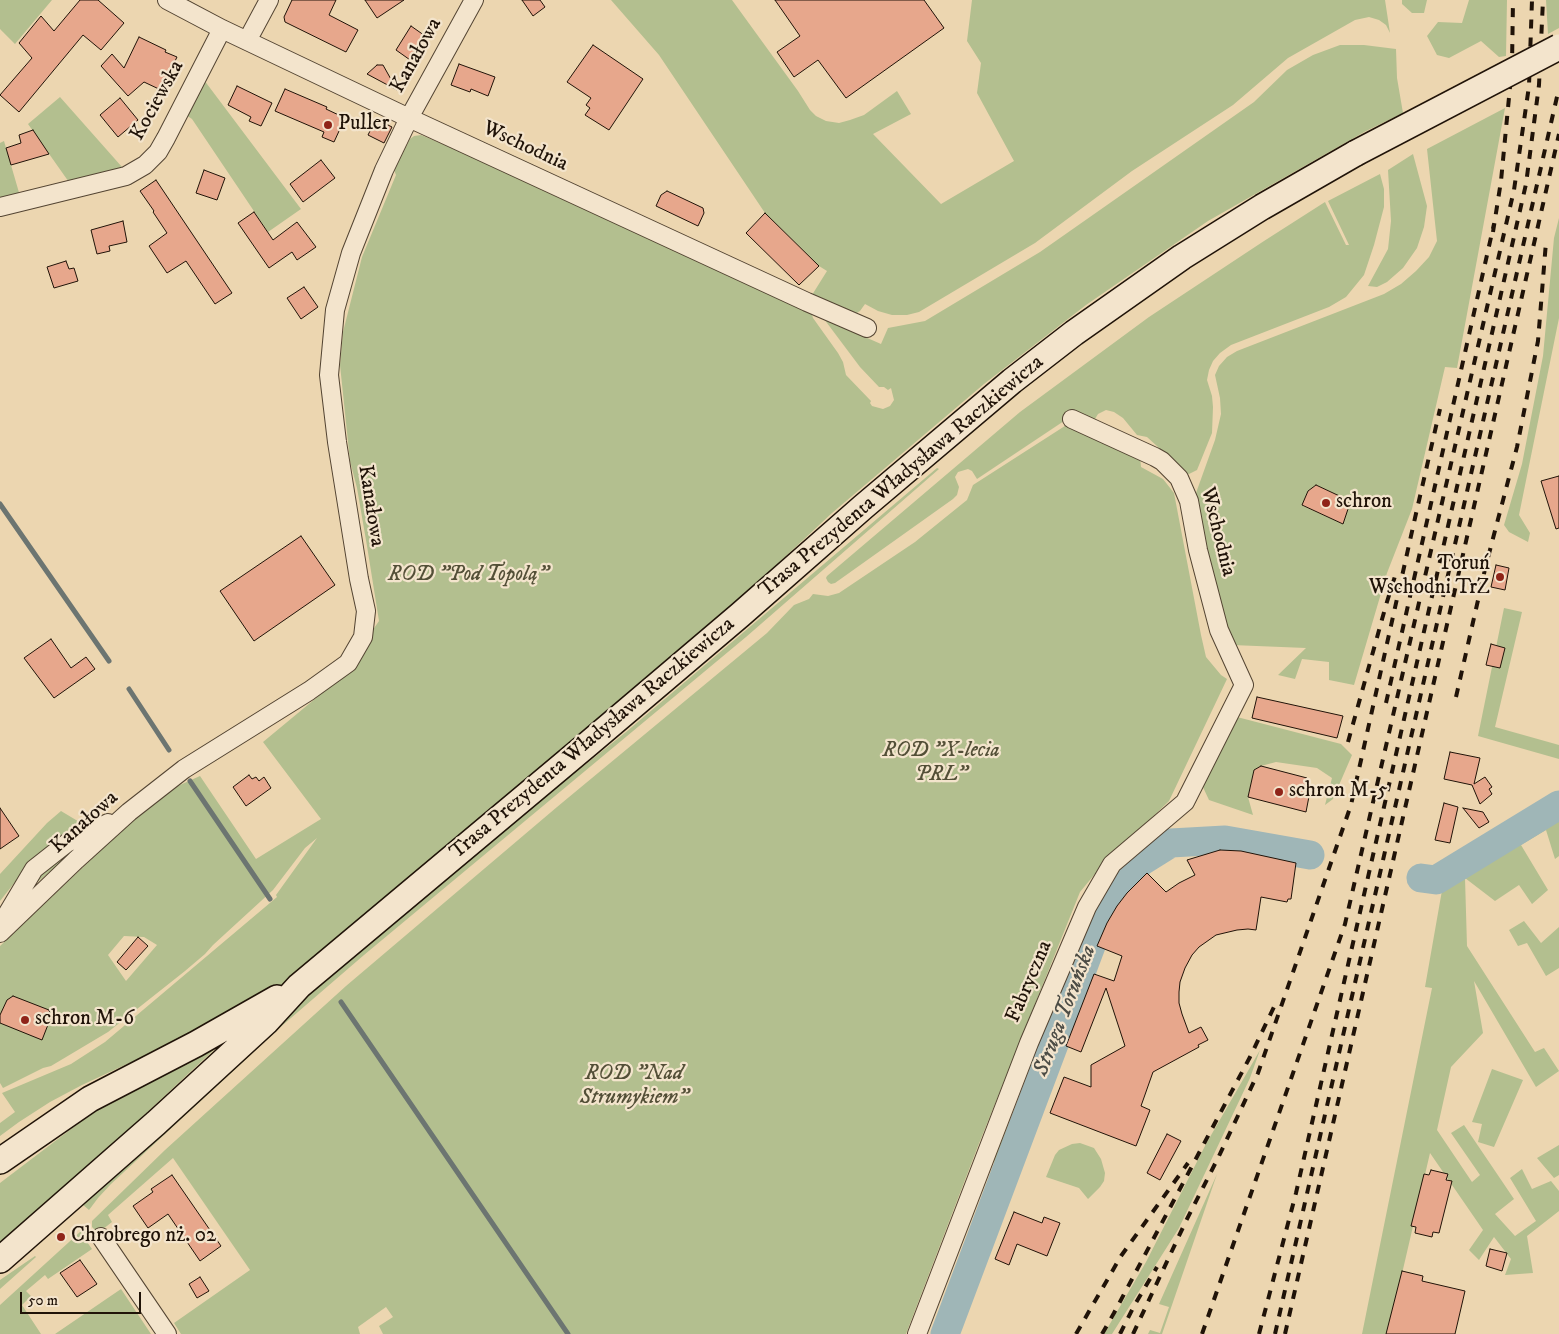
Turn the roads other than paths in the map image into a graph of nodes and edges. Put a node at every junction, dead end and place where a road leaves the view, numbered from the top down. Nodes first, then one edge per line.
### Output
1 (166, 0) edge
2 (269, 0) edge
3 (474, 0) edge
4 (222, 29) junction
5 (247, 41) junction
6 (1559, 47) edge
7 (409, 118) junction
8 (0, 207) edge
9 (867, 328) dead end
10 (1072, 419) dead end
11 (1244, 685) joint
12 (129, 812) junction
13 (0, 927) edge
14 (0, 933) edge
15 (299, 986) junction
16 (0, 1161) edge
17 (101, 1237) dead end
18 (0, 1260) edge
19 (167, 1334) edge
20 (917, 1334) edge

1 - 4 street, Wschodnia
2 - 5 street
3 - 7 street, Kanałowa
4 - 5 street, Wschodnia
4 - 8 street, Kociewska
5 - 7 street, Wschodnia
6 - 15 main road, Trasa Prezydenta Władysława Raczkiewicza, bridge
7 - 9 street, Wschodnia
7 - 12 street, Kanałowa
10 - 11 street, Wschodnia
11 - 20 street, Fabryczna
12 - 13 street
12 - 14 street, Kanałowa
15 - 16 main road, Trasa Prezydenta Władysława Raczkiewicza
15 - 18 main road, Trasa Prezydenta Władysława Raczkiewicza
17 - 19 street

